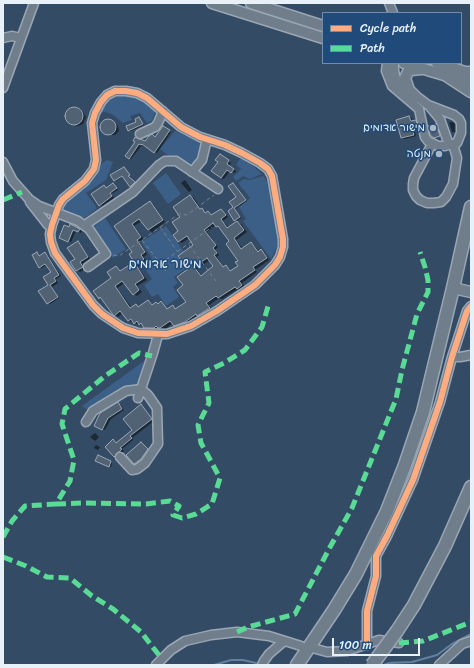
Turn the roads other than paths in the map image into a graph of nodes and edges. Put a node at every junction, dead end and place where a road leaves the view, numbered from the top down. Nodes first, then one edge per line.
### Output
1 (34, 3) edge
2 (212, 3) edge
3 (251, 3) edge
4 (389, 3) edge
5 (394, 12) edge
6 (322, 26) edge
7 (3, 38) edge
8 (21, 38) junction
9 (322, 38) edge
10 (387, 64) edge
11 (394, 64) edge
12 (408, 64) edge
13 (440, 64) edge
14 (422, 68) junction
15 (448, 76) junction
16 (470, 76) edge
17 (3, 88) edge
18 (471, 91) edge
19 (414, 96) junction
20 (426, 103) junction
21 (163, 111) junction
22 (140, 134) dead end
23 (207, 139) junction
24 (432, 144) junction
25 (451, 145) junction
26 (3, 162) edge
27 (192, 172) junction
28 (218, 189) road end
29 (27, 198) junction
30 (471, 207) edge
31 (56, 212) junction
32 (52, 225) junction
33 (85, 225) junction
34 (88, 266) dead end
35 (471, 286) edge
36 (453, 288) junction
37 (471, 292) edge
38 (471, 306) edge
39 (158, 335) junction
40 (471, 355) edge
41 (452, 357) junction
42 (141, 389) junction
43 (138, 398) dead end
44 (86, 422) dead end
45 (120, 457) dead end
46 (471, 487) edge
47 (398, 637) junction
48 (471, 641) edge
49 (283, 642) junction
50 (367, 645) junction
51 (301, 646) dead end
52 (316, 649) dead end
53 (156, 665) edge
54 (262, 665) edge
55 (297, 665) edge
56 (372, 665) edge
57 (439, 665) edge

1 - 8 street
2 - 9 main road
3 - 6 main road
4 - 5 street
7 - 8 street
8 - 17 street
10 - 24 street
11 - 19 street
12 - 14 main road
13 - 16 main road
14 - 15 main road
14 - 19 main road
15 - 16 main road
15 - 18 highway
19 - 20 street
20 - 25 street
20 - 25 street
21 - 22 street
21 - 23 street
21 - 31 street
23 - 27 street
23 - 39 street
24 - 25 street
24 - 25 street
26 - 29 street
27 - 28 street
27 - 33 street
29 - 31 street
29 - 32 street
30 - 36 highway
31 - 32 street
31 - 33 street
32 - 39 street
33 - 34 street
35 - 36 main road
36 - 37 main road
36 - 55 highway
38 - 41 street
39 - 42 street
40 - 41 street
41 - 50 street
42 - 43 street
42 - 44 street
42 - 45 street
46 - 47 highway
47 - 50 street
47 - 56 highway, bridge
48 - 57 street
49 - 51 street
49 - 53 street
49 - 54 street
50 - 52 street

